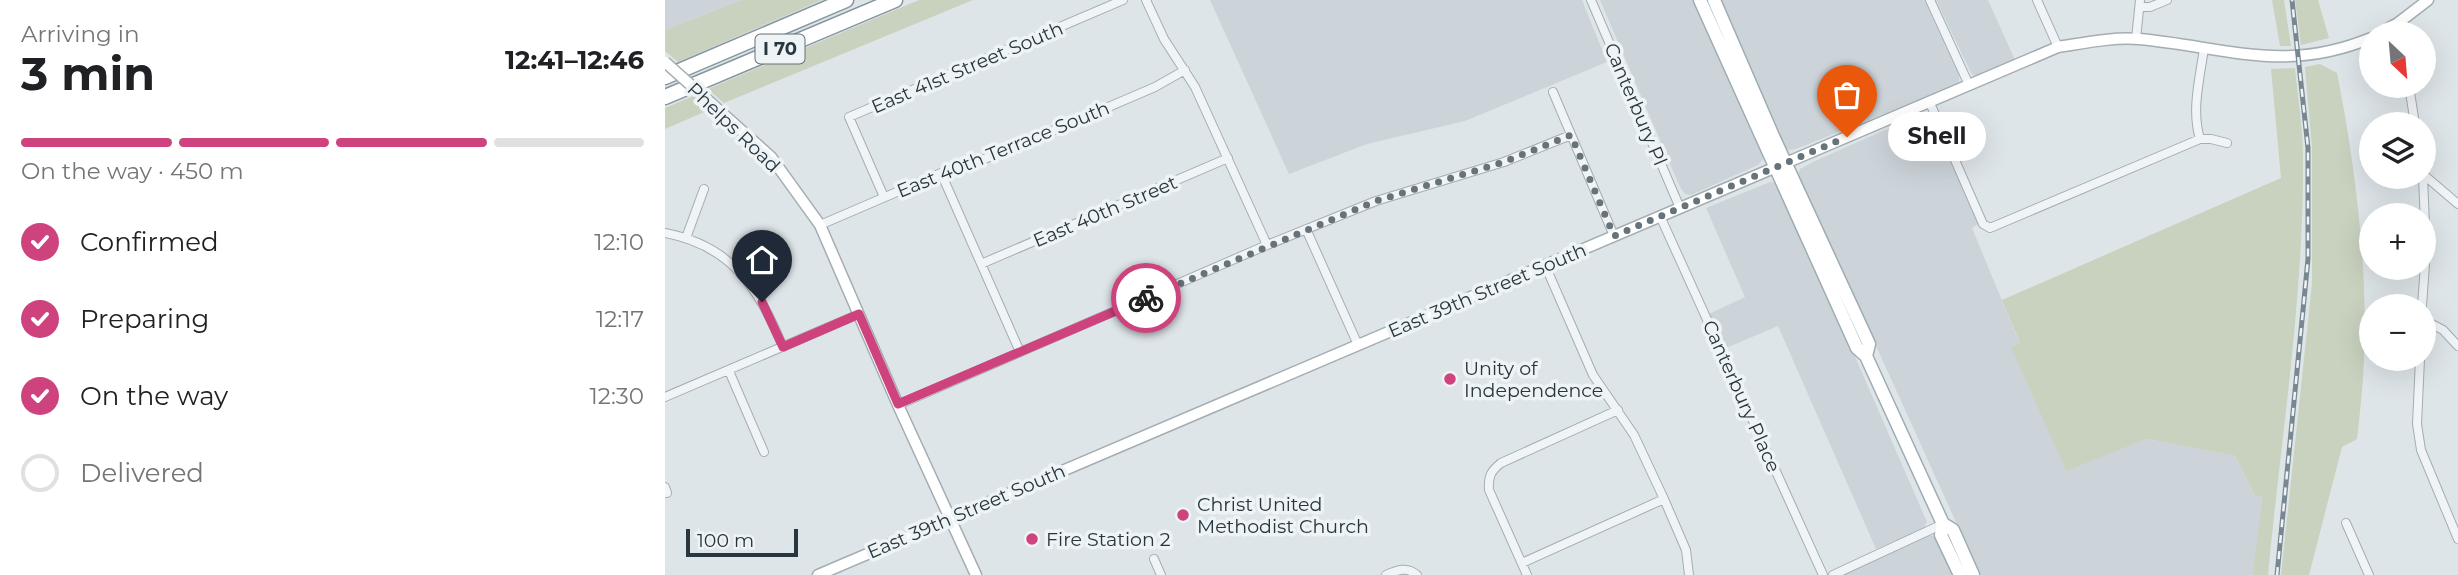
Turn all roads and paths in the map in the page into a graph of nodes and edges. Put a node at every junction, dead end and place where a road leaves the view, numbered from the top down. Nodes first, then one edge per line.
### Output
1 (846, 0) edge
2 (895, 0) edge
3 (1123, 0) edge
4 (1146, 0) edge
5 (1591, 0) edge
6 (1700, 0) edge
7 (1714, 0) edge
8 (1930, 0) edge
9 (2037, 0) edge
10 (2167, 0) edge
11 (2428, 0) edge
12 (2140, 4) edge
13 (2406, 21) edge
14 (2136, 39) junction
15 (2359, 42) edge
16 (2058, 47) junction
17 (2204, 48) junction
18 (665, 62) edge
19 (1185, 70) junction
20 (665, 77) edge
21 (1969, 85) junction
22 (1553, 92) dead end
23 (665, 97) edge
24 (1930, 103) junction
25 (1571, 135) junction
26 (2200, 139) junction
27 (2227, 143) dead end
28 (1228, 158) junction
29 (1781, 165) junction
30 (941, 173) junction
31 (2436, 186) edge
32 (704, 189) dead end
33 (2424, 189) edge
34 (884, 197) junction
35 (2458, 204) edge
36 (1680, 208) junction
37 (1660, 216) junction
38 (820, 225) junction
39 (1305, 229) junction
40 (665, 233) edge
41 (1614, 236) junction
42 (686, 238) junction
43 (1267, 245) junction
44 (981, 264) junction
45 (1545, 265) junction
46 (2423, 294) edge
47 (859, 314) junction
48 (2436, 326) edge
49 (1358, 345) junction
50 (2458, 346) edge
51 (783, 347) junction
52 (1020, 352) junction
53 (729, 371) junction
54 (2419, 371) edge
55 (665, 397) edge
56 (898, 404) junction
57 (1618, 410) junction
58 (764, 452) dead end
59 (1664, 499) junction
60 (950, 517) junction
61 (2346, 523) dead end
62 (1943, 524) junction
63 (2458, 539) edge
64 (1154, 559) dead end
65 (1522, 563) junction
66 (818, 575) edge
67 (976, 575) edge
68 (1161, 575) edge
69 (1386, 575) edge
70 (1417, 575) edge
71 (1527, 575) edge
72 (1689, 575) edge
73 (1823, 575) edge
74 (1833, 575) edge
75 (1960, 575) edge
76 (1973, 575) edge
77 (2369, 575) edge

1 - 20 highway, I 70
2 - 23 highway, I 70
3 - 34 street, East 41st Street South
4 - 19 street
5 - 36 street, Canterbury Pl
6 - 29 main road
7 - 29 main road
8 - 21 street
9 - 16 street
10 - 12 street
11 - 13 main road
12 - 14 street
14 - 16 main road, East 39th Street South
14 - 17 main road, East 39th Street South
15 - 17 main road, East 39th Street South
16 - 21 main road, East 39th Street South
17 - 26 street
18 - 38 main road, Phelps Road, bridge
19 - 28 street
19 - 30 street, East 40th Terrace South
21 - 24 main road, East 39th Street South
22 - 25 street
24 - 26 street
24 - 29 main road, East 39th Street South
25 - 39 street
25 - 41 street
26 - 27 street
28 - 43 street
28 - 44 street, East 40th Street
29 - 36 main road, East 39th Street South
29 - 62 main road
30 - 34 street, East 40th Terrace South
30 - 44 street
31 - 35 street
32 - 42 street
33 - 46 street
34 - 38 street, East 40th Terrace South
36 - 37 main road, East 39th Street South
37 - 41 main road, East 39th Street South
37 - 73 street, Canterbury Place
38 - 47 main road, Phelps Road
39 - 43 street
39 - 49 street
40 - 42 street
41 - 45 main road, East 39th Street South
42 - 51 street
43 - 52 street
44 - 52 street
45 - 49 main road, East 39th Street South
45 - 57 street
47 - 51 street
47 - 56 main road, Phelps Road
48 - 50 street
49 - 60 main road, East 39th Street South
51 - 53 street
52 - 56 street
53 - 55 street
53 - 58 street
54 - 63 street
56 - 60 main road, Phelps Road
57 - 59 street
57 - 65 street
59 - 65 street
59 - 72 street
60 - 66 main road, East 39th Street South
60 - 67 main road, Phelps Road
61 - 77 street
62 - 74 street
62 - 75 main road
62 - 76 main road
64 - 68 street
65 - 71 street
69 - 70 street

